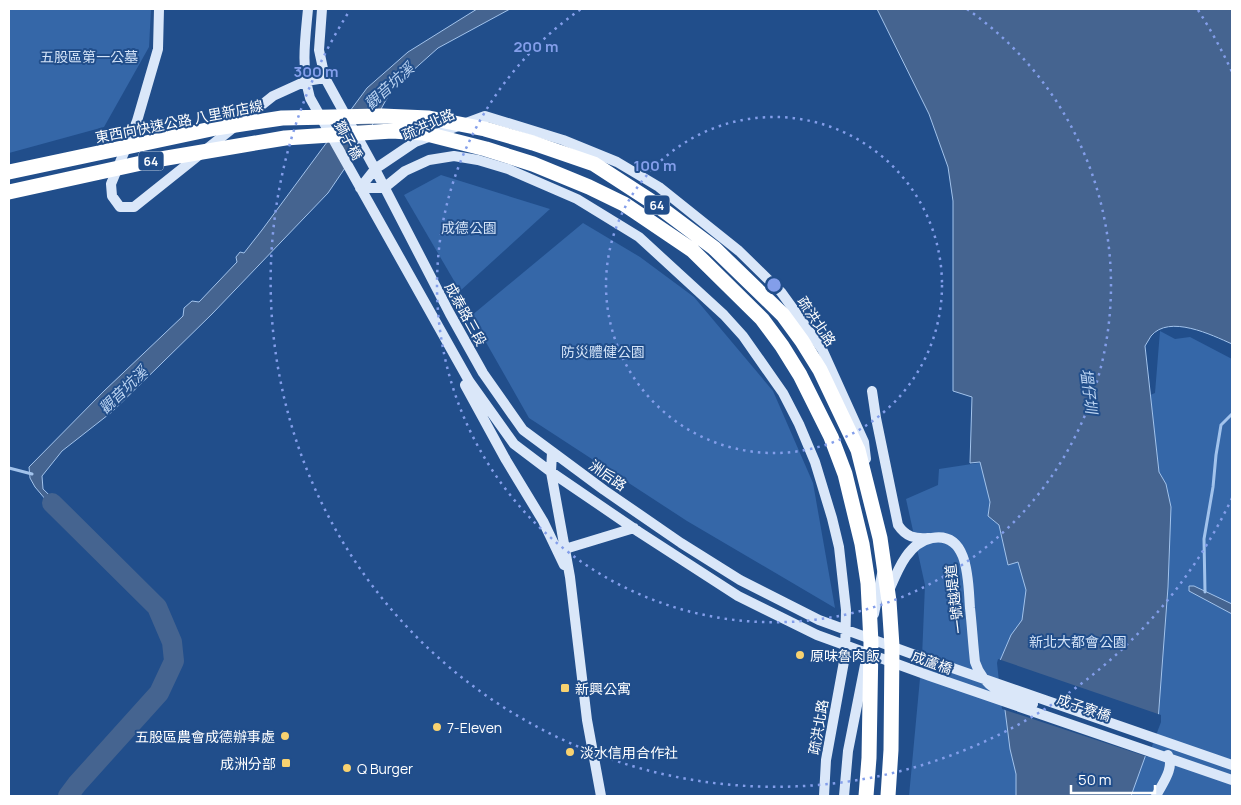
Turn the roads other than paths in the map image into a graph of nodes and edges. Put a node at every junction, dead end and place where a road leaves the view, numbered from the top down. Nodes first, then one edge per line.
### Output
1 (159, 9) edge
2 (308, 9) edge
3 (322, 9) edge
4 (324, 78) junction
5 (306, 82) junction
6 (368, 157) joint
7 (375, 169) junction
8 (9, 172) edge
9 (360, 188) junction
10 (384, 188) junction
11 (9, 192) edge
12 (444, 339) junction
13 (872, 391) dead end
14 (552, 452) junction
15 (551, 472) junction
16 (648, 520) joint
17 (636, 530) junction
18 (932, 538) junction
19 (565, 549) junction
20 (570, 577) junction
21 (872, 631) junction
22 (1000, 692) joint
23 (1232, 765) edge
24 (1232, 780) edge
25 (601, 796) edge
26 (824, 796) edge
27 (844, 796) edge
28 (866, 796) edge
29 (888, 796) edge
30 (1156, 796) edge

1 - 5 main road
2 - 5 main road
3 - 4 main road
4 - 5 main road
4 - 6 main road, 獅子橋
5 - 9 main road, 獅子橋
6 - 7 main road, 成泰路三段
7 - 9 main road, 疏洪北路
7 - 10 main road, 成泰路三段
7 - 21 main road, 疏洪北路
8 - 29 highway, 東西向快速公路 八里新店線 / 64
9 - 10 main road
9 - 12 main road
10 - 14 main road, 成泰路三段
10 - 26 main road, 疏洪北路
11 - 28 highway, 64
12 - 15 main road
12 - 20 main road
13 - 18 main road, 一號越堤道
14 - 15 main road
14 - 16 main road, 洲后路
15 - 17 main road
15 - 19 main road
16 - 23 main road, 成蘆橋
17 - 19 main road
17 - 24 main road, 成蘆橋
18 - 21 main road
18 - 22 main road, 一號越堤道
19 - 20 main road
20 - 25 main road
21 - 27 main road, 疏洪北路
22 - 30 main road, 成子寮橋

